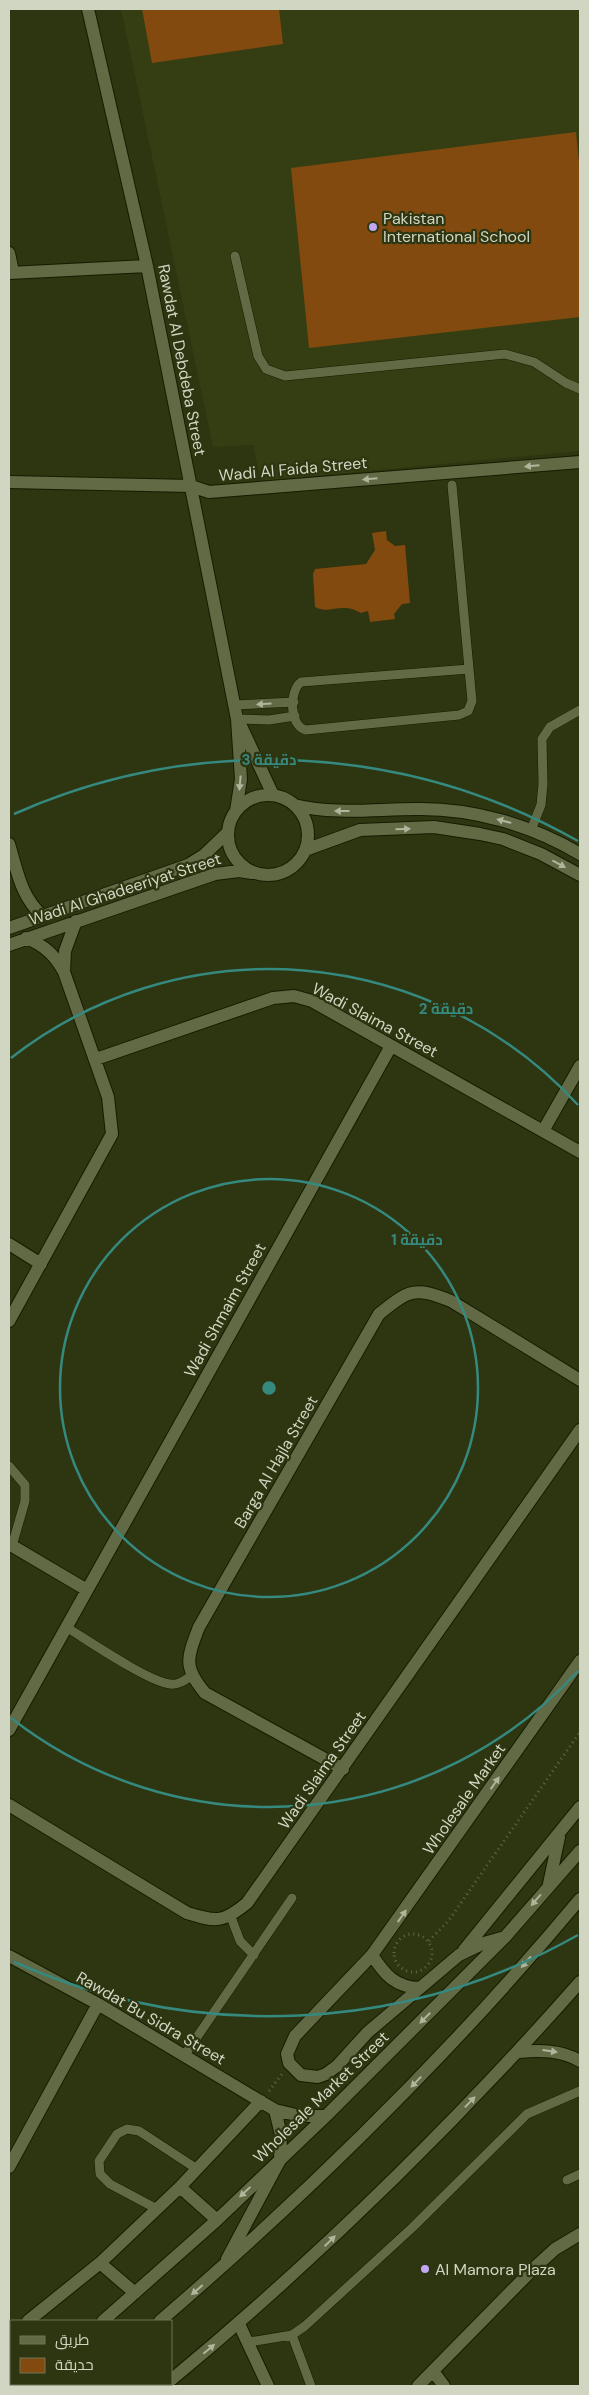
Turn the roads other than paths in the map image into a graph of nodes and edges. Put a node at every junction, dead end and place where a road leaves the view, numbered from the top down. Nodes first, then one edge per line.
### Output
1 (88, 9) edge
2 (9, 253) edge
3 (235, 256) dead end
4 (147, 266) junction
5 (11, 272) edge
6 (580, 389) edge
7 (580, 462) edge
8 (9, 482) edge
9 (452, 485) dead end
10 (191, 486) junction
11 (469, 669) junction
12 (294, 702) junction
13 (234, 705) junction
14 (580, 710) edge
15 (294, 716) junction
16 (237, 719) junction
17 (273, 795) junction
18 (294, 805) junction
19 (236, 811) junction
20 (531, 830) junction
21 (228, 832) junction
22 (9, 844) edge
23 (305, 850) junction
24 (580, 854) edge
25 (252, 873) junction
26 (580, 875) edge
27 (43, 916) junction
28 (76, 921) junction
29 (9, 928) edge
30 (26, 938) junction
31 (9, 945) edge
32 (64, 972) junction
33 (391, 1046) junction
34 (96, 1059) junction
35 (580, 1066) edge
36 (543, 1131) junction
37 (580, 1152) edge
38 (9, 1244) edge
39 (41, 1264) junction
40 (9, 1321) edge
41 (580, 1380) edge
42 (580, 1430) edge
43 (9, 1466) edge
44 (10, 1545) edge
45 (87, 1590) junction
46 (66, 1627) junction
47 (580, 1661) edge
48 (191, 1676) junction
49 (9, 1730) edge
50 (343, 1769) junction
51 (9, 1806) edge
52 (580, 1807) edge
53 (560, 1832) junction
54 (580, 1851) edge
55 (549, 1885) junction
56 (292, 1898) dead end
57 (580, 1898) edge
58 (231, 1917) junction
59 (505, 1936) junction
60 (254, 1955) junction
61 (372, 1955) junction
62 (459, 1955) junction
63 (9, 1956) edge
64 (580, 1982) edge
65 (420, 1988) junction
66 (98, 2004) junction
67 (519, 2052) junction
68 (184, 2056) junction
69 (580, 2061) edge
70 (580, 2091) edge
71 (262, 2102) junction
72 (275, 2110) junction
73 (326, 2116) junction
74 (280, 2160) junction
75 (9, 2167) edge
76 (197, 2169) junction
77 (580, 2174) edge
78 (567, 2180) dead end
79 (180, 2187) junction
80 (157, 2208) junction
81 (217, 2220) junction
82 (580, 2234) edge
83 (100, 2263) junction
84 (221, 2268) junction
85 (135, 2293) junction
86 (29, 2320) edge
87 (104, 2320) edge
88 (161, 2320) edge
89 (239, 2324) junction
90 (292, 2335) junction
91 (248, 2342) junction
92 (433, 2371) junction
93 (172, 2379) edge
94 (268, 2386) edge
95 (311, 2386) edge
96 (418, 2386) edge
97 (444, 2386) edge

1 - 4 street, Rawdat Al Debdeba Street
2 - 5 street
3 - 6 lane
4 - 5 street
4 - 10 street, Rawdat Al Debdeba Street
7 -> 10 street, Wadi Al Faida Street
8 - 10 street, Wadi Al Faida Street
9 - 11 lane
10 - 13 street, Rawdat Al Debdeba Street
11 - 12 lane
11 - 15 lane
12 -> 13 lane
12 - 15 lane
13 - 16 street, Rawdat Al Debdeba Street
14 - 20 lane
15 - 16 lane
16 - 17 street, Rawdat Al Debdeba Street
16 -> 19 street, Rawdat Al Debdeba Street
17 - 18 street
17 - 19 street
20 -> 18 street
18 - 23 street
19 - 21 street
20 - 24 street
21 - 25 street
21 - 27 street, Wadi Al Ghadeeriyat Street
22 - 27 street
23 - 25 street
23 -> 26 street
25 - 28 street, Wadi Al Ghadeeriyat Street
27 - 29 street, Wadi Al Ghadeeriyat Street
28 - 30 street, Wadi Al Ghadeeriyat Street
28 - 32 street
30 - 31 street, Wadi Al Ghadeeriyat Street
30 - 32 street
32 - 34 street
33 - 34 street, Wadi Slaima Street
33 - 36 street, Wadi Slaima Street
33 - 45 street, Wadi Shmaim Street
34 - 39 street
35 - 36 street
36 - 37 street, Wadi Slaima Street
38 - 39 street
39 - 40 street
41 - 48 street, Barga Al Hajla Street
42 - 50 street, Wadi Slaima Street
43 - 44 lane
44 - 45 street
45 - 46 street, Wadi Shmaim Street
46 - 48 lane
46 - 49 street, Wadi Shmaim Street
61 -> 47 street, Wholesale Market
48 - 50 street
50 - 58 street, Wadi Slaima Street
51 - 58 street
52 - 53 street
53 - 55 street
53 - 62 street
54 - 55 street, Wholesale Market Street
55 -> 59 street, Wholesale Market Street
56 - 60 lane
57 -> 84 street
58 - 60 lane
59 - 62 street
59 -> 73 street, Wholesale Market Street
60 - 68 lane
61 - 65 street
61 - 65 street, Wholesale Market
62 - 65 street
63 - 66 street, Rawdat Bu Sidra Street
64 - 67 street
66 - 68 street, Rawdat Bu Sidra Street
66 - 75 street
67 -> 69 street
89 -> 67 street
68 - 71 street, Rawdat Bu Sidra Street
70 - 90 lane
71 - 72 street, Rawdat Bu Sidra Street
71 - 76 street
72 - 73 street, Rawdat Bu Sidra Street
72 - 74 street
73 - 74 street, Wholesale Market Street
74 -> 81 street, Wholesale Market Street
74 - 84 street
76 - 79 street
76 - 80 lane
77 - 78 lane
79 - 80 street
79 - 81 street
80 - 83 street
81 - 85 street, Wholesale Market Street
82 - 92 street
83 - 85 street
83 - 86 street
84 -> 88 street
85 - 87 street, Wholesale Market Street
89 - 91 street
93 -> 89 street
90 - 91 lane
90 - 95 lane
91 - 94 street
92 - 96 street
92 - 97 street

